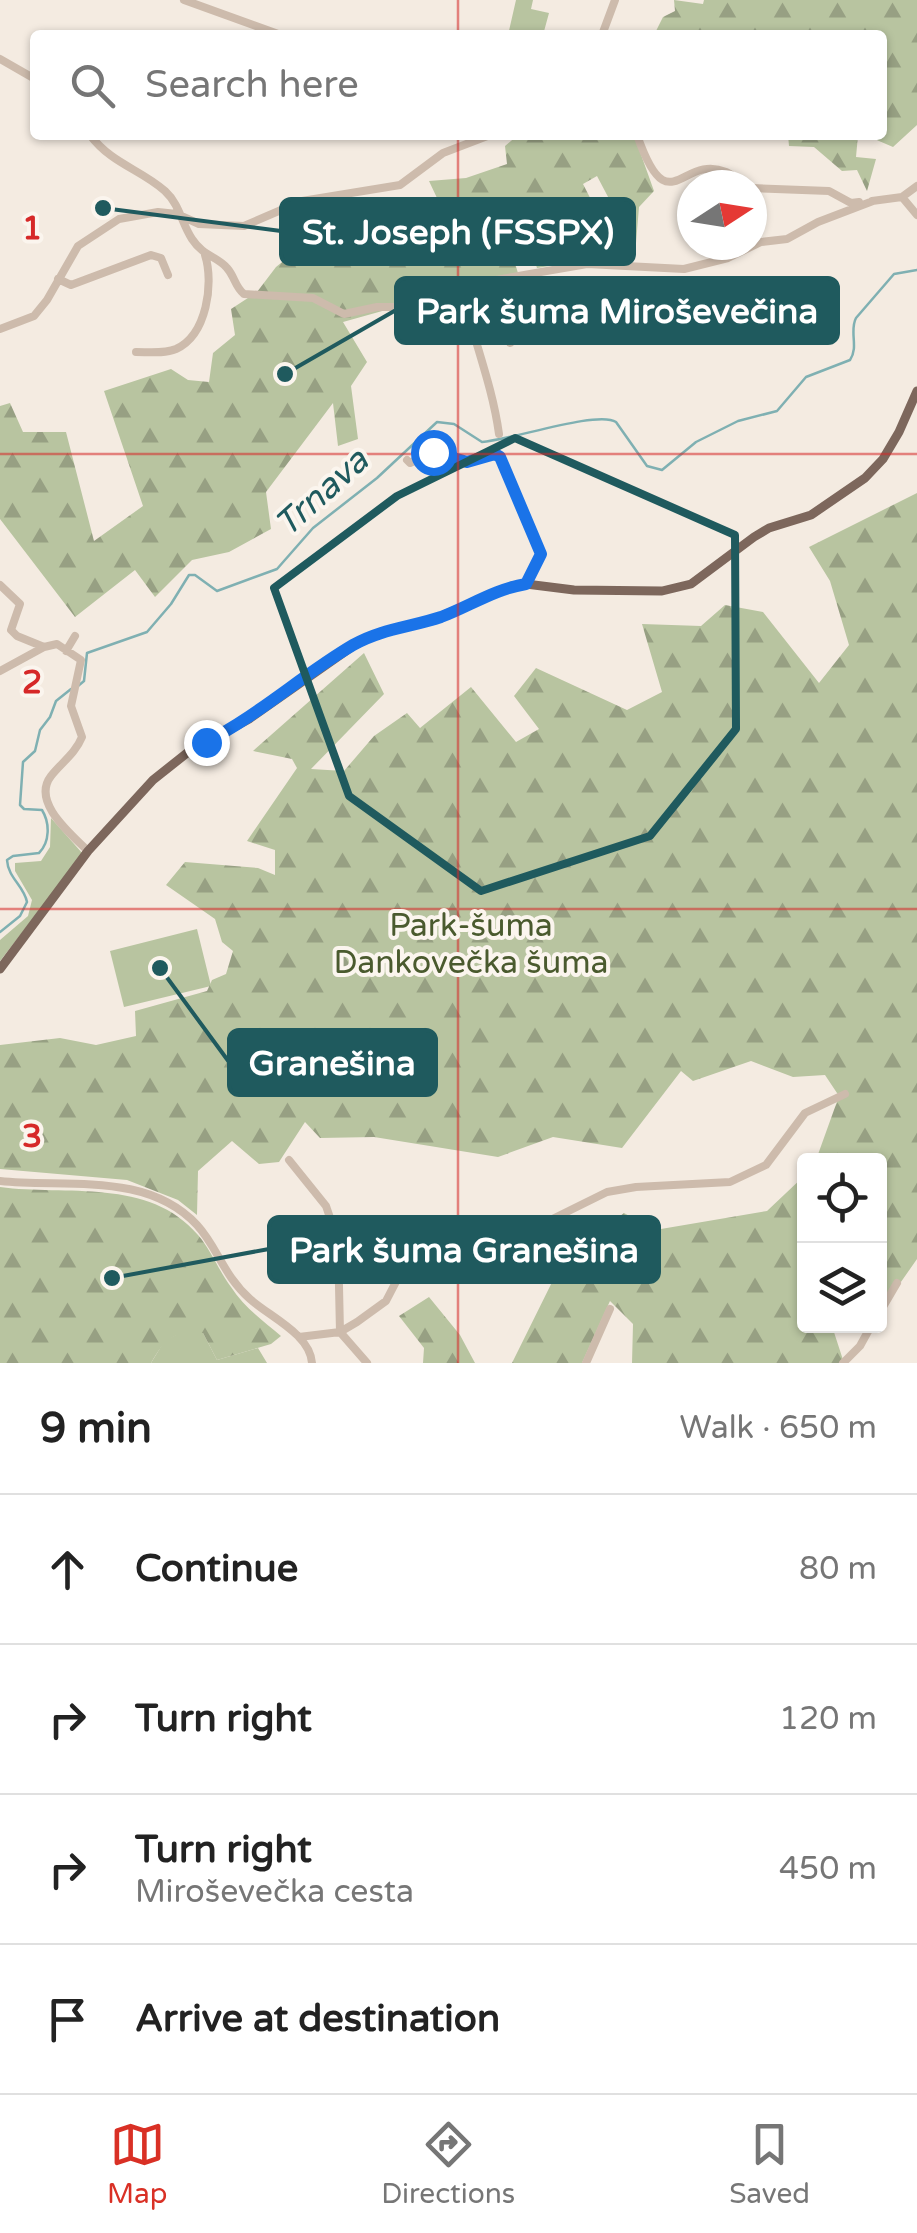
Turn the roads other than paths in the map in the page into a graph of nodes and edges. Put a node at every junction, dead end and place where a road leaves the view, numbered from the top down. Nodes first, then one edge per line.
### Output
1 (184, 0) edge
2 (615, 0) edge
3 (267, 30) edge
4 (604, 30) edge
5 (0, 59) edge
6 (30, 76) edge
7 (95, 140) edge
8 (478, 140) edge
9 (639, 140) edge
10 (677, 182) edge
11 (917, 186) edge
12 (767, 187) edge
13 (902, 197) junction
14 (873, 201) junction
15 (917, 215) edge
16 (182, 216) junction
17 (205, 255) junction
18 (168, 274) dead end
19 (58, 279) junction
20 (491, 282) junction
21 (461, 286) junction
22 (0, 329) edge
23 (510, 343) dead end
24 (136, 352) dead end
25 (917, 391) edge
26 (499, 434) dead end
27 (407, 460) dead end
28 (526, 584) junction
29 (0, 585) edge
30 (76, 636) dead end
31 (44, 647) junction
32 (66, 651) junction
33 (0, 671) edge
34 (88, 851) junction
35 (0, 969) edge
36 (844, 1094) dead end
37 (289, 1160) dead end
38 (0, 1181) edge
39 (502, 1236) junction
40 (498, 1279) dead end
41 (896, 1284) dead end
42 (887, 1300) edge
43 (610, 1309) dead end
44 (340, 1332) junction
45 (867, 1333) edge
46 (322, 1334) junction
47 (299, 1338) junction
48 (312, 1359) edge
49 (366, 1363) edge
50 (586, 1363) edge
51 (843, 1363) edge

1 - 3 street
2 - 4 street
5 - 6 street
7 - 16 street
8 - 16 street
9 - 10 street
11 - 13 street
12 - 14 street
13 - 14 street
13 - 15 street
14 - 20 street
16 - 17 street
16 - 19 street
17 - 21 street
17 - 24 street
18 - 19 street
19 - 22 street
20 - 21 street
20 - 23 street
21 - 26 street
25 - 28 main road
27 - 28 street
28 - 34 main road
29 - 31 street
30 - 32 street
31 - 32 street
31 - 33 street
32 - 34 street
34 - 35 main road
36 - 39 street
37 - 44 street
38 - 47 street
39 - 40 street
39 - 44 street
41 - 42 street
43 - 50 street
44 - 46 street
44 - 49 street
45 - 51 street
46 - 47 street
46 - 48 street
47 - 48 street

